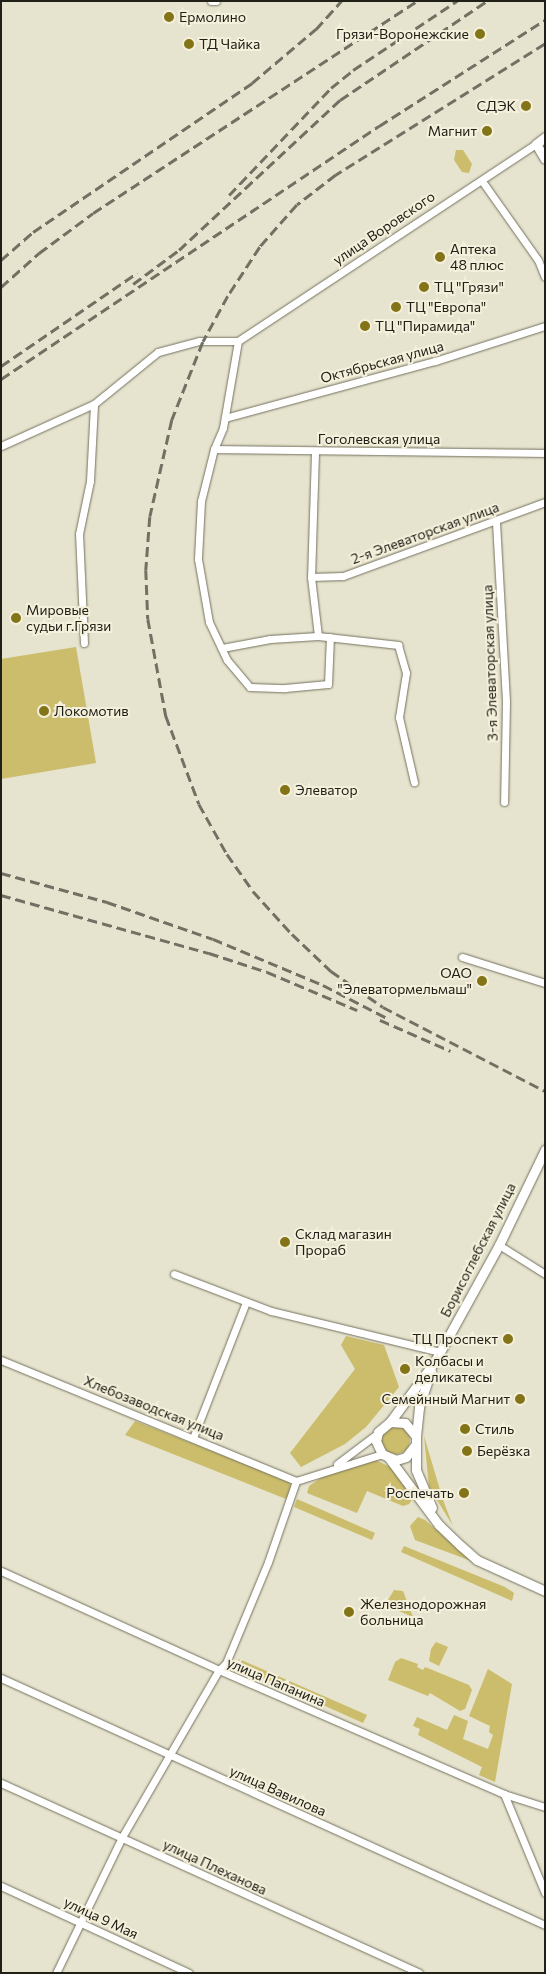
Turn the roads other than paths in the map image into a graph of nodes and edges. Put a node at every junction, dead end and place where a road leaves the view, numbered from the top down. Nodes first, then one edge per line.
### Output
1 (211, 1) edge
2 (216, 1) edge
3 (545, 137) edge
4 (536, 144) junction
5 (545, 159) edge
6 (482, 181) junction
7 (545, 277) edge
8 (544, 326) edge
9 (545, 334) edge
10 (238, 341) junction
11 (94, 404) junction
12 (225, 418) junction
13 (1, 446) edge
14 (214, 449) junction
15 (315, 452) junction
16 (545, 453) edge
17 (545, 502) edge
18 (496, 522) junction
19 (311, 578) junction
20 (318, 636) junction
21 (330, 638) junction
22 (84, 643) dead end
23 (222, 648) junction
24 (414, 782) dead end
25 (504, 802) dead end
26 (462, 957) dead end
27 (545, 983) edge
28 (545, 1150) edge
29 (499, 1246) junction
30 (174, 1274) dead end
31 (545, 1274) edge
32 (246, 1302) junction
33 (440, 1352) junction
34 (1, 1360) edge
35 (435, 1362) junction
36 (390, 1422) junction
37 (378, 1432) junction
38 (193, 1438) junction
39 (416, 1440) junction
40 (385, 1456) junction
41 (330, 1468) junction
42 (296, 1480) junction
43 (439, 1525) junction
44 (1, 1571) edge
45 (545, 1591) edge
46 (219, 1670) junction
47 (1, 1678) edge
48 (169, 1755) junction
49 (1, 1783) edge
50 (504, 1794) junction
51 (545, 1807) edge
52 (122, 1837) junction
53 (1, 1886) edge
54 (545, 1893) edge
55 (79, 1921) junction
56 (545, 1925) edge
57 (56, 1973) edge
58 (190, 1973) edge
59 (419, 1973) edge

1 - 2 street
3 - 4 street, улица Воровского
4 - 5 street
4 - 6 street, улица Воровского
6 - 7 street
6 - 10 street, улица Воровского
8 - 9 street
8 - 12 street, Октябрьская улица
10 - 11 street
10 - 12 street
11 - 13 street
11 - 22 street
12 - 14 street
14 - 15 street, Гоголевская улица
14 - 23 street
15 - 16 street, Гоголевская улица
15 - 19 street
17 - 18 street, 2-я Элеваторская улица
18 - 19 street, 2-я Элеваторская улица
18 - 25 street, 3-я Элеваторская улица
19 - 20 street
20 - 21 street
20 - 23 street
21 - 23 street
21 - 24 street
26 - 27 street
28 - 29 street, Борисоглебская улица
29 - 31 street
29 - 33 street, Борисоглебская улица
30 - 32 street
32 - 33 street
32 - 38 street
33 - 35 street, Борисоглебская улица
34 - 38 street, Хлебозаводская улица
35 - 36 street
35 - 39 street
36 - 37 street
36 - 39 street
37 - 40 street
37 - 41 street
38 - 42 street, Хлебозаводская улица
39 - 40 street
39 - 43 street
40 - 41 street
40 - 43 street
41 - 42 street
42 - 46 street
43 - 45 street
44 - 46 street, улица Папанина
46 - 48 street
46 - 50 street, улица Папанина
47 - 48 street, улица Вавилова
48 - 52 street
48 - 56 street, улица Вавилова
49 - 52 street, улица Плеханова
50 - 51 street, улица Папанина
50 - 54 street
52 - 55 street
52 - 59 street, улица Плеханова
53 - 55 street, улица 9 Мая
55 - 57 street
55 - 58 street, улица 9 Мая

